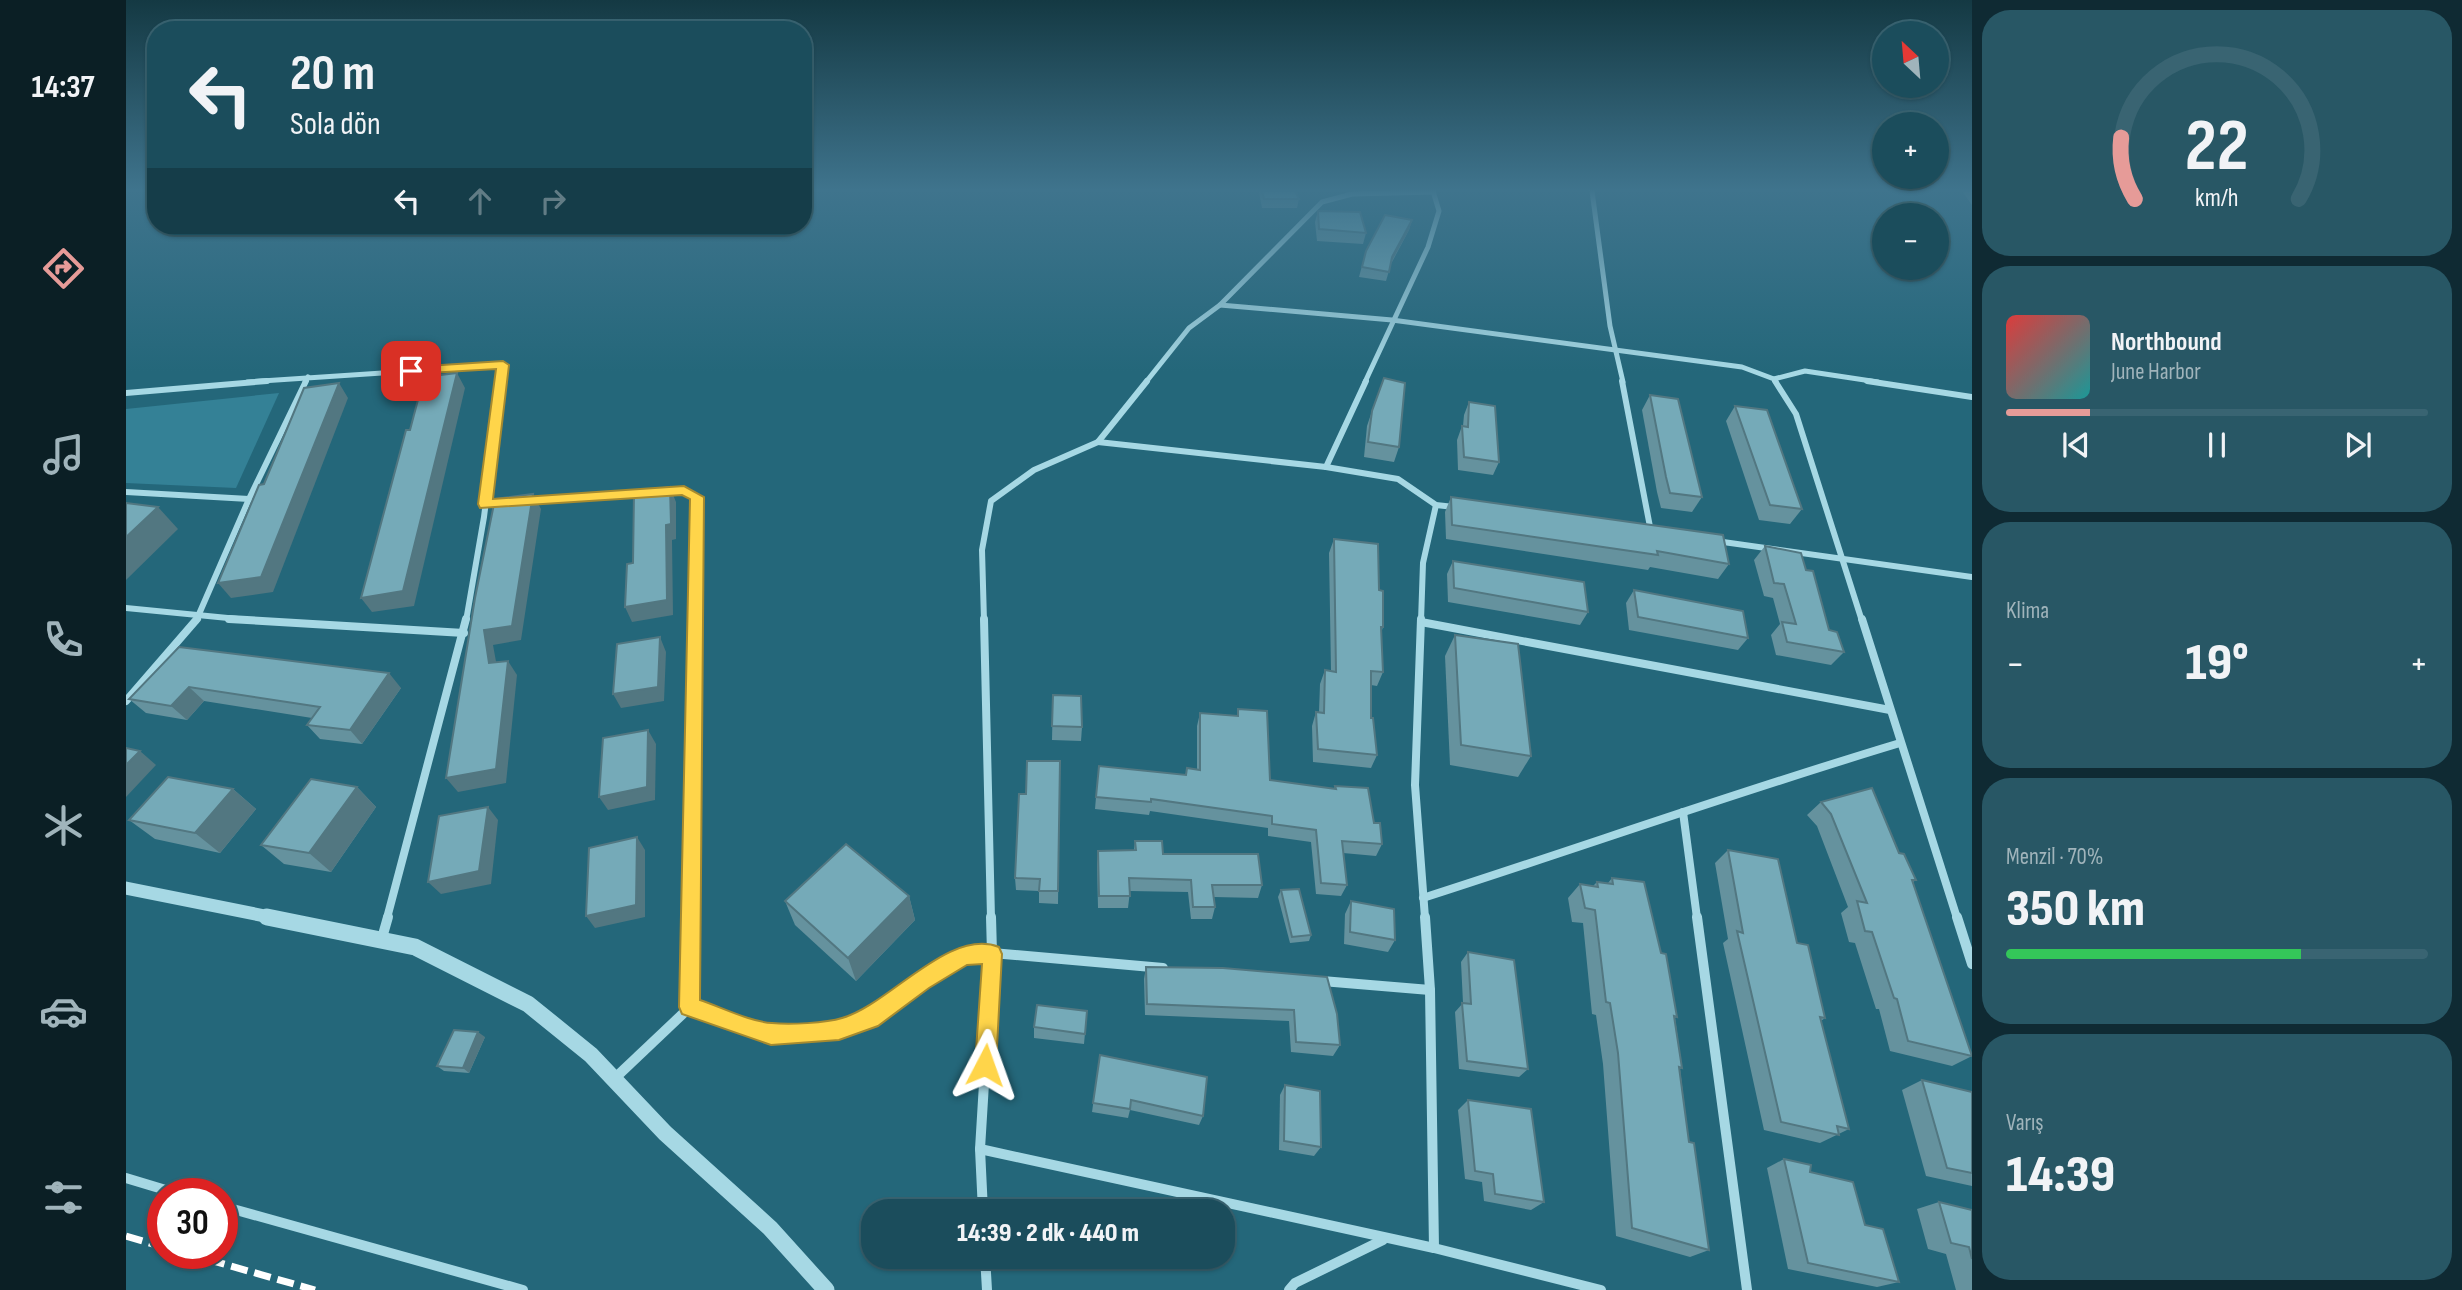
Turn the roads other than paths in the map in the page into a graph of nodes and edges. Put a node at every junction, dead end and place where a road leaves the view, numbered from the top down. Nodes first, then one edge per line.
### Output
1 (1273, 251) edge
2 (1426, 251) edge
3 (1600, 251) edge
4 (1220, 305) junction
5 (1392, 320) junction
6 (1617, 352) junction
7 (308, 377) junction
8 (1774, 379) junction
9 (126, 393) edge
10 (1972, 397) edge
11 (1098, 442) junction
12 (1326, 467) junction
13 (126, 492) edge
14 (249, 499) junction
15 (485, 504) junction
16 (1436, 505) junction
17 (1463, 508) edge
18 (1638, 531) edge
19 (1651, 533) junction
20 (1665, 534) edge
21 (1706, 540) edge
22 (1842, 557) junction
23 (1972, 576) edge
24 (126, 608) edge
25 (199, 617) junction
26 (1421, 622) junction
27 (464, 633) junction
28 (126, 701) edge
29 (1890, 710) junction
30 (1900, 743) junction
31 (1683, 813) junction
32 (126, 888) edge
33 (1423, 898) junction
34 (382, 938) junction
35 (992, 954) junction
36 (1972, 964) edge
37 (1170, 968) edge
38 (1307, 980) edge
39 (1430, 990) junction
40 (690, 1007) junction
41 (614, 1079) junction
42 (980, 1149) junction
43 (126, 1178) edge
44 (147, 1184) edge
45 (982, 1199) edge
46 (238, 1210) edge
47 (1384, 1240) junction
48 (1434, 1248) junction
49 (986, 1269) edge
50 (523, 1290) edge
51 (827, 1290) edge
52 (987, 1290) edge
53 (1289, 1290) edge
54 (1601, 1290) edge
55 (1747, 1290) edge

1 - 4 street
2 - 5 street
3 - 6 street
4 - 5 street
4 - 11 street
5 - 6 street
5 - 12 street
6 - 8 street
6 - 19 street
7 - 9 street
7 - 14 street
7 - 15 street
8 - 10 street
8 - 22 street
11 - 12 street
11 - 35 street
12 - 16 street
13 - 14 street
14 - 25 street
15 - 27 street
15 - 40 street
16 - 17 street
16 - 26 street
18 - 19 street
19 - 20 street
21 - 22 street
22 - 23 street
22 - 29 street
24 - 25 street
25 - 27 street
25 - 28 street
26 - 29 street
26 - 33 street
27 - 34 street
29 - 30 street
30 - 31 street
30 - 36 street
31 - 33 street
31 - 55 street
32 - 34 street
33 - 39 street
34 - 41 street
35 - 37 street
35 - 40 street
35 - 42 street
38 - 39 street
39 - 48 street
40 - 41 street
41 - 51 street
42 - 45 street
42 - 47 street
43 - 44 street
46 - 50 street
47 - 48 street
47 - 53 street
48 - 54 street
49 - 52 street

